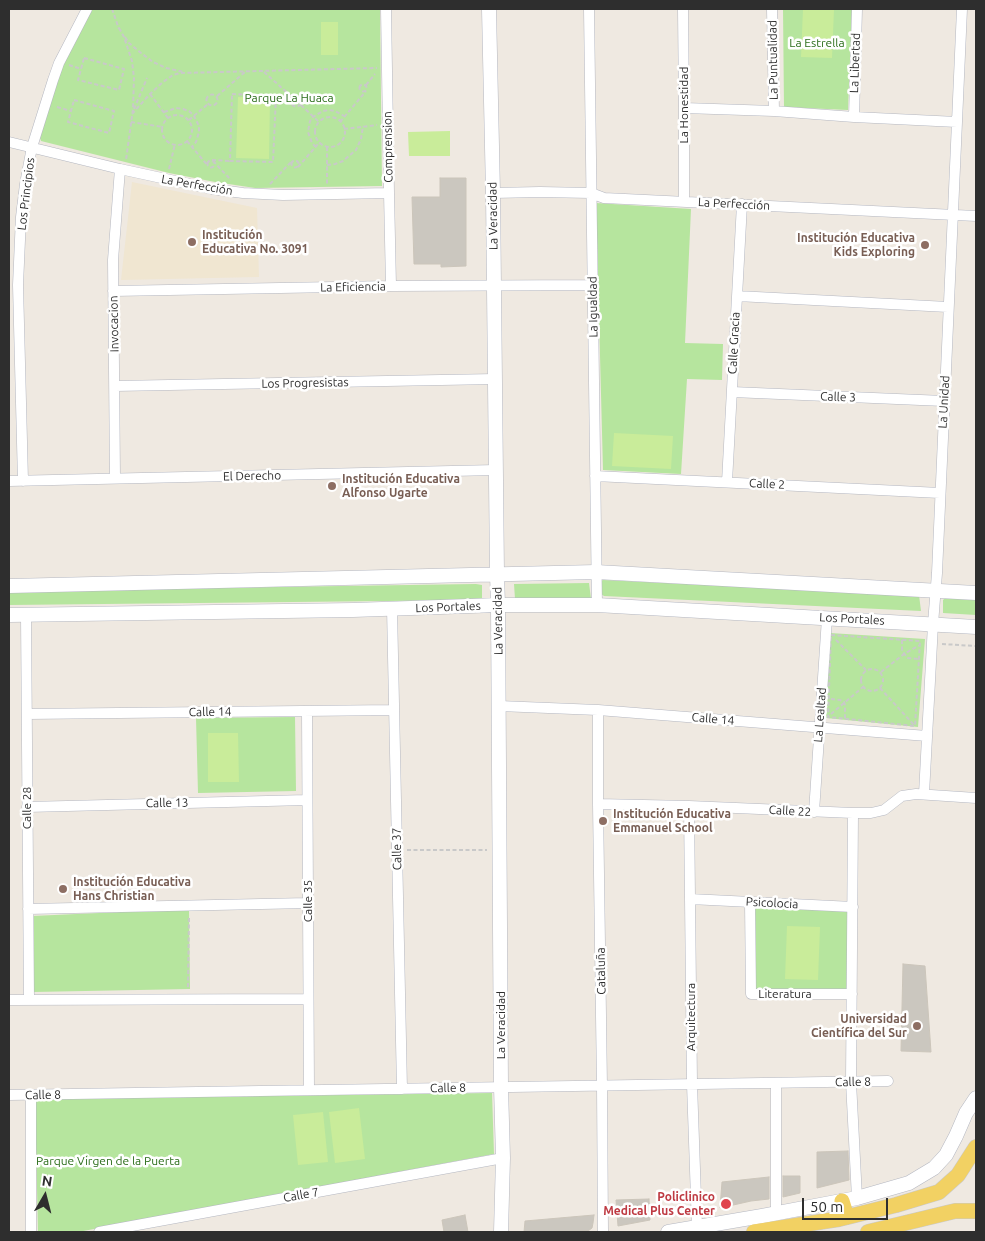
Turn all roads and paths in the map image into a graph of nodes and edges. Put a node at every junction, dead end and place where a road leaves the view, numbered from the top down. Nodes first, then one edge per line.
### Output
1 (87, 9) edge
2 (112, 9) edge
3 (386, 9) edge
4 (489, 9) edge
5 (589, 9) edge
6 (683, 9) edge
7 (772, 9) edge
8 (857, 9) edge
9 (962, 9) edge
10 (119, 28) junction
11 (84, 58) joint
12 (264, 71) junction
13 (245, 72) junction
14 (188, 73) junction
15 (147, 78) dead end
16 (366, 85) junction
17 (366, 90) junction
18 (150, 94) junction
19 (216, 96) junction
20 (292, 97) junction
21 (208, 103) junction
22 (44, 104) junction
23 (300, 104) junction
24 (684, 108) junction
25 (71, 111) junction
26 (774, 111) junction
27 (164, 112) junction
28 (132, 114) junction
29 (194, 116) junction
30 (344, 116) junction
31 (854, 116) junction
32 (313, 117) junction
33 (168, 118) junction
34 (189, 120) junction
35 (131, 122) junction
36 (319, 122) junction
37 (340, 122) junction
38 (957, 122) junction
39 (387, 124) junction
40 (363, 126) junction
41 (162, 127) junction
42 (344, 129) junction
43 (187, 141) junction
44 (9, 142) edge
45 (319, 143) junction
46 (175, 144) junction
47 (32, 147) junction
48 (192, 147) junction
49 (316, 147) junction
50 (327, 147) junction
51 (126, 160) dead end
52 (213, 161) junction
53 (230, 161) junction
54 (292, 161) junction
55 (327, 165) junction
56 (208, 166) junction
57 (298, 167) junction
58 (120, 169) junction
59 (166, 180) junction
60 (233, 182) dead end
61 (270, 184) dead end
62 (389, 193) junction
63 (492, 193) junction
64 (591, 193) junction
65 (328, 194) junction
66 (684, 202) junction
67 (742, 204) junction
68 (952, 215) junction
69 (976, 216) edge
70 (494, 285) junction
71 (592, 285) junction
72 (392, 286) junction
73 (113, 291) junction
74 (737, 296) junction
75 (948, 307) junction
76 (495, 379) junction
77 (115, 386) junction
78 (732, 392) junction
79 (944, 401) junction
80 (496, 470) junction
81 (595, 476) junction
82 (115, 478) junction
83 (23, 480) junction
84 (9, 481) edge
85 (727, 482) junction
86 (940, 493) junction
87 (596, 572) junction
88 (497, 574) junction
89 (9, 586) edge
90 (936, 591) junction
91 (976, 593) edge
92 (498, 605) junction
93 (597, 605) junction
94 (392, 608) junction
95 (9, 615) edge
96 (26, 615) junction
97 (826, 618) junction
98 (933, 624) junction
99 (976, 627) edge
100 (831, 635) junction
101 (902, 640) junction
102 (932, 643) junction
103 (920, 644) junction
104 (976, 646) edge
105 (904, 654) junction
106 (919, 659) junction
107 (866, 670) junction
108 (881, 672) junction
109 (863, 687) junction
110 (880, 688) junction
111 (828, 698) junction
112 (844, 702) junction
113 (499, 706) junction
114 (394, 710) junction
115 (598, 710) junction
116 (307, 711) junction
117 (27, 714) junction
118 (828, 717) junction
119 (845, 719) junction
120 (915, 726) junction
121 (819, 728) junction
122 (927, 736) junction
123 (924, 794) junction
124 (976, 798) edge
125 (307, 800) junction
126 (598, 804) junction
127 (689, 806) junction
128 (27, 807) junction
129 (814, 812) junction
130 (853, 813) junction
131 (397, 850) junction
132 (500, 850) junction
133 (690, 899) junction
134 (750, 902) junction
135 (308, 903) junction
136 (853, 907) junction
137 (28, 909) junction
138 (189, 912) dead end
139 (188, 987) dead end
140 (852, 994) junction
141 (308, 999) junction
142 (9, 1000) edge
143 (29, 1000) junction
144 (888, 1081) dead end
145 (851, 1082) junction
146 (776, 1083) junction
147 (692, 1084) junction
148 (602, 1086) junction
149 (501, 1087) junction
150 (402, 1089) junction
151 (309, 1090) junction
152 (9, 1095) edge
153 (31, 1095) junction
154 (976, 1098) edge
155 (976, 1147) edge
156 (503, 1158) junction
157 (850, 1199) junction
158 (976, 1211) edge
159 (776, 1214) junction
160 (847, 1217) junction
161 (697, 1227) junction
162 (31, 1232) edge
163 (99, 1232) edge
164 (501, 1232) edge
165 (603, 1232) edge
166 (668, 1232) edge
167 (754, 1232) edge
168 (868, 1232) edge

1 - 22 street, Los Principios
2 - 10 path
3 - 39 street, Comprension
4 - 63 street, La Veracidad
5 - 64 street, La Igualdad
6 - 24 street, La Honestidad
7 - 26 street, La Puntualidad
8 - 31 street, La Libertad
9 - 38 street, La Unidad
10 - 14 path
10 - 28 path
11 - 11 path
12 - 13 path
12 - 16 path
12 - 20 path
13 - 14 path
13 - 19 path
14 - 18 path
15 - 28 path
16 - 17 path
16 - 17 path
17 - 30 path
18 - 27 path
18 - 28 path
19 - 21 path
19 - 21 path
20 - 23 path
20 - 23 path
21 - 29 path
22 - 25 path
22 - 47 street, Los Principios
23 - 32 path
24 - 26 street
24 - 66 street, La Honestidad
25 - 25 path
26 - 31 street
27 - 29 path
27 - 33 path
28 - 35 path
29 - 34 path
29 - 48 path
30 - 32 path
30 - 37 path
31 - 38 street
32 - 36 path
32 - 49 path
33 - 34 path
33 - 41 path
34 - 43 path
35 - 41 path
35 - 51 path
36 - 37 path
36 - 45 path
37 - 42 path
38 - 68 street, La Unidad
39 - 40 path
39 - 62 street, Comprension
40 - 42 path
40 - 55 path
41 - 46 path
42 - 50 path
43 - 46 path
43 - 48 path
44 - 47 street, La Perfección
45 - 49 path
45 - 50 path
46 - 59 path
47 - 58 street, La Perfección
47 - 83 street, Los Principios
48 - 56 path
49 - 57 path
50 - 55 path
52 - 53 path
52 - 56 path
52 - 56 path
52 - 60 path
53 - 53 path
54 - 57 path
54 - 57 path
54 - 61 path
55 - 65 path
58 - 59 street, La Perfección
58 - 73 street, Invocacion
59 - 65 street, La Perfección
62 - 65 street, La Perfección
62 - 72 street, Comprension
63 - 64 street, La Perfección
63 - 70 street, La Veracidad
64 - 66 street, La Perfección
64 - 71 street, La Igualdad
66 - 67 street, La Perfección
67 - 68 street, La Perfección
67 - 74 street, Calle Gracia
68 - 69 street, La Perfección
68 - 75 street, La Unidad
70 - 71 street, La Eficiencia
70 - 72 street, La Eficiencia
70 - 76 street, La Veracidad
71 - 81 street, La Igualdad
72 - 73 street, La Eficiencia
73 - 77 street, Invocacion
74 - 75 street
74 - 78 street, Calle Gracia
75 - 79 street, La Unidad
76 - 77 street, Los Progresistas
76 - 80 street, La Veracidad
77 - 82 street, Invocacion
78 - 79 street, Calle 3
78 - 85 street, Calle Gracia
79 - 86 street, La Unidad
80 - 82 street, El Derecho
80 - 88 street, La Veracidad
81 - 85 street, Calle 2
81 - 87 street, La Igualdad
82 - 83 street, El Derecho
83 - 84 street, El Derecho
85 - 86 street, Calle 2
86 - 90 street, La Unidad
87 - 88 street
87 - 90 street
87 - 93 street, La Igualdad
88 - 89 street
88 - 92 street, La Veracidad
90 - 91 street
90 - 98 street, La Unidad
92 - 93 street, Los Portales
92 - 94 street, Los Portales
92 - 113 street, La Veracidad
93 - 97 street, Los Portales
94 - 96 street, Los Portales
94 - 114 street, Calle 37
95 - 96 street, Los Portales
96 - 117 street, Calle 28
97 - 98 street, Los Portales
97 - 121 street, La Lealtad
98 - 99 street, Los Portales
98 - 102 street, La Unidad
100 - 101 path
100 - 107 path
100 - 111 path
101 - 103 path
101 - 105 path
102 - 104 path
102 - 122 street, La Unidad
103 - 105 path
103 - 106 path
105 - 106 path
105 - 108 path
106 - 120 path
107 - 108 path
107 - 109 path
108 - 110 path
109 - 110 path
109 - 112 path
110 - 120 path
111 - 112 path
111 - 118 path
112 - 118 path
112 - 119 path
113 - 115 street, Calle 14
113 - 132 street, La Veracidad
114 - 116 street, Calle 14
114 - 131 street, Calle 37
115 - 121 street, Calle 14
115 - 126 street, Cataluña
116 - 117 street, Calle 14
116 - 125 street, Calle 35
117 - 128 street, Calle 28
118 - 119 path
119 - 120 path
121 - 122 street, Calle 14
121 - 129 street, La Lealtad
122 - 123 street, La Unidad
123 - 124 street, Calle 22
123 - 130 street, Calle 22
125 - 128 street, Calle 13
125 - 135 street, Calle 35
126 - 127 street, Calle 22
126 - 148 street, Cataluña
127 - 129 street, Calle 22
127 - 133 street, Arquitectura
128 - 137 street, Calle 28
129 - 130 street, Calle 22
130 - 136 street
131 - 132 path
131 - 150 street, Calle 37
132 - 149 street, La Veracidad
133 - 134 street, Psicolocia
133 - 147 street, Arquitectura
134 - 136 street, Psicolocia
134 - 140 street, Literatura
135 - 137 street
135 - 141 street, Calle 35
136 - 140 street
137 - 143 street, Calle 28
138 - 139 path
140 - 145 street
141 - 143 street
141 - 151 street, Calle 35
142 - 143 street
144 - 145 street, Calle 8
145 - 146 street, Calle 8
145 - 157 street
146 - 147 street, Calle 8
146 - 159 street
147 - 148 street, Calle 8
147 - 161 street, Arquitectura
148 - 149 street, Calle 8
148 - 165 street, Cataluña
149 - 150 street, Calle 8
149 - 156 street, La Veracidad
150 - 151 street, Calle 8
151 - 153 street, Calle 8
152 - 153 street, Calle 8
153 - 162 street
154 - 157 street
155 - 160 main road
156 - 163 street, Calle 7
156 - 164 street, La Veracidad
157 - 159 street
157 - 160 main road
158 - 168 main road
159 - 161 street
160 - 167 main road
161 - 166 street

